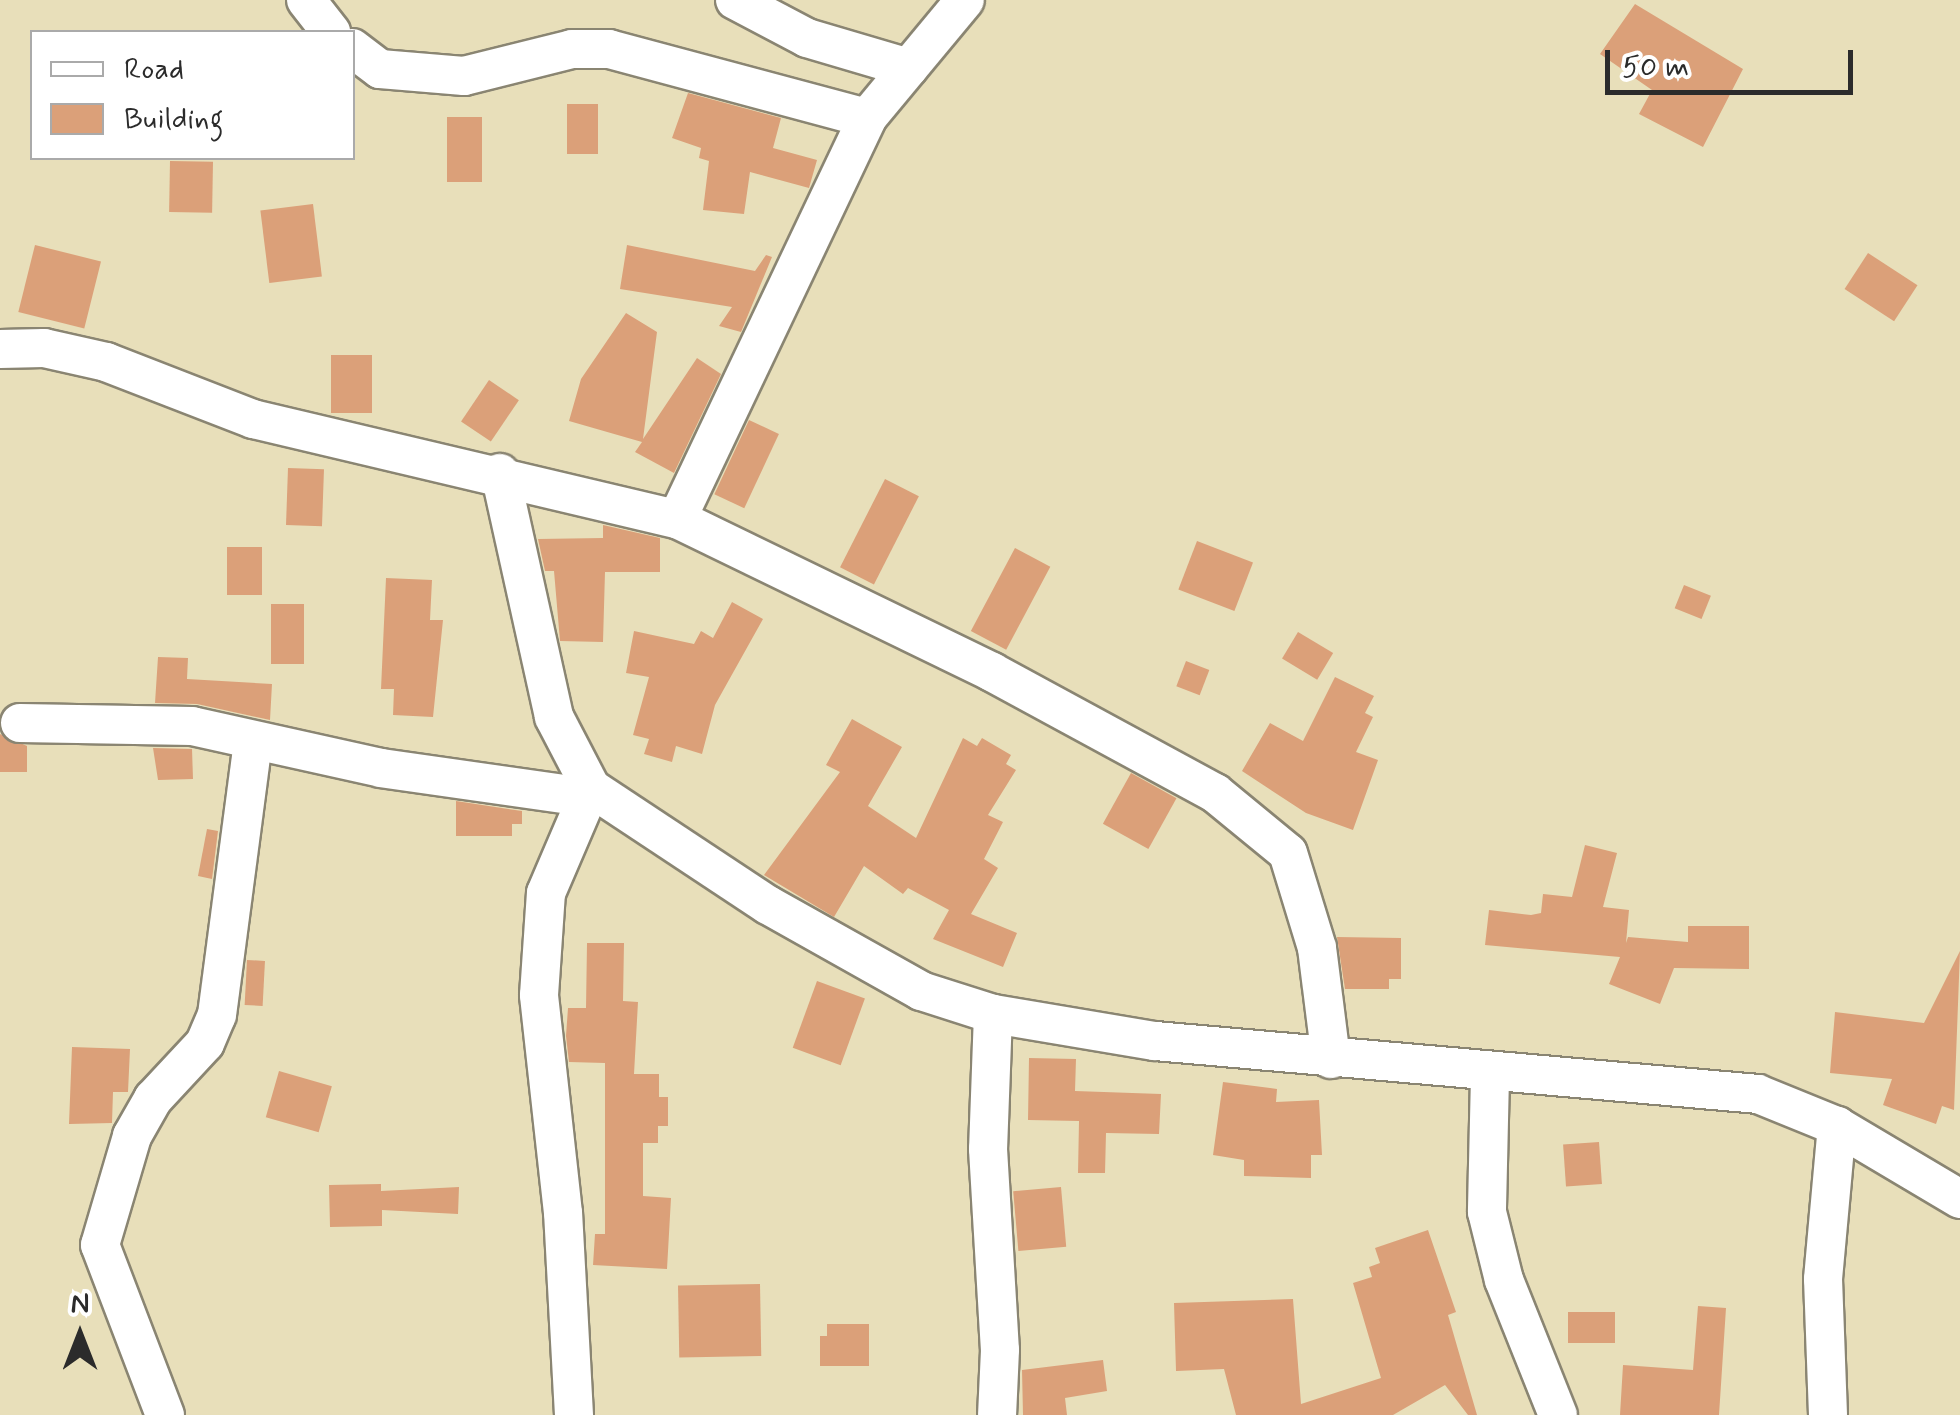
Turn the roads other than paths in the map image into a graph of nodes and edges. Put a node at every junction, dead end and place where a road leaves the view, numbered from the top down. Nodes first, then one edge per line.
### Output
1 (306, 0) edge
2 (735, 0) edge
3 (964, 0) edge
4 (330, 30) edge
5 (355, 50) edge
6 (909, 68) junction
7 (867, 118) junction
8 (0, 349) edge
9 (500, 473) junction
10 (677, 519) junction
11 (20, 722) dead end
12 (252, 741) junction
13 (588, 793) junction
14 (993, 1014) junction
15 (1331, 1058) junction
16 (1490, 1076) junction
17 (1836, 1126) junction
18 (1960, 1199) edge
19 (165, 1415) edge
20 (574, 1415) edge
21 (997, 1415) edge
22 (1558, 1415) edge
23 (1828, 1415) edge

1 - 4 street
2 - 6 street
3 - 6 street
5 - 7 street
6 - 7 street
7 - 10 street
8 - 9 street
9 - 10 street
9 - 13 street
10 - 15 street
11 - 12 street
12 - 13 street
12 - 19 street
13 - 14 street
13 - 20 street
14 - 15 street
14 - 21 street
15 - 16 street
16 - 17 street
16 - 22 street
17 - 18 street
17 - 23 street

